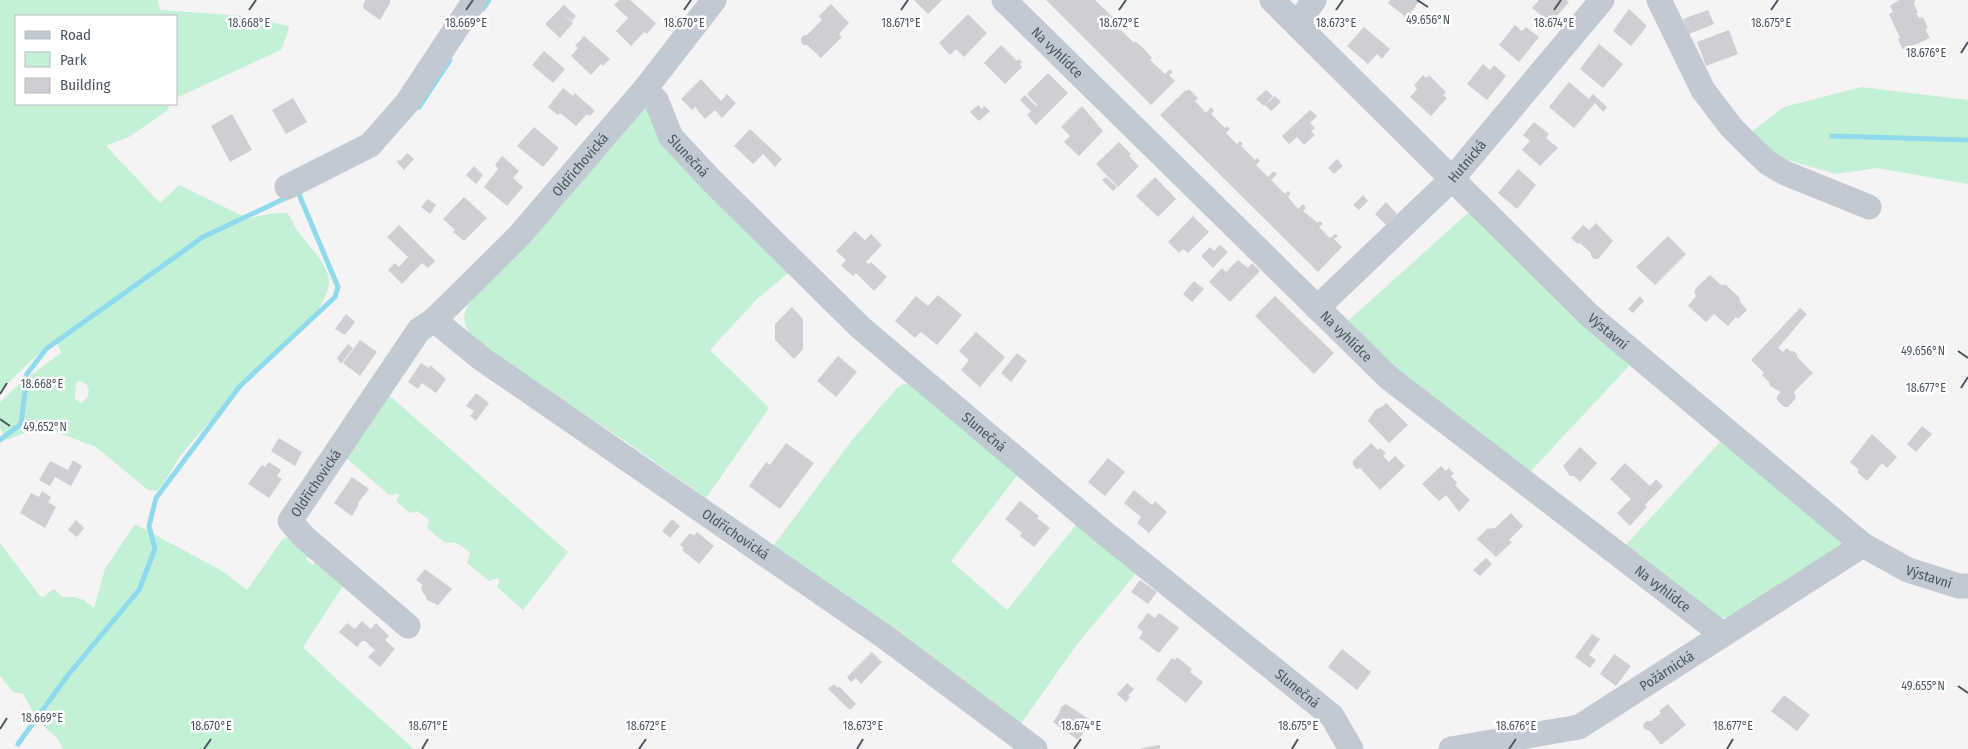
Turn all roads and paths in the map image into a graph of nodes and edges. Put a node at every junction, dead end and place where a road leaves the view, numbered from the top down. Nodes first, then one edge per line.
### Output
1 (1004, 0) edge
2 (1272, 0) edge
3 (1314, 0) edge
4 (1602, 0) edge
5 (1659, 0) edge
6 (471, 1) edge
7 (712, 1) edge
8 (1297, 25) junction
9 (645, 89) junction
10 (1452, 179) junction
11 (286, 188) dead end
12 (1869, 207) dead end
13 (1317, 308) junction
14 (434, 320) junction
15 (1863, 545) junction
16 (1963, 586) edge
17 (408, 626) dead end
18 (1722, 634) junction
19 (1035, 749) edge
20 (1351, 749) edge
21 (1451, 749) edge

1 - 13 street, Na vyhlídce
2 - 8 street, Výstavní
3 - 8 street
4 - 10 street, Hutnická
5 - 12 street
6 - 11 street
7 - 9 street, Oldřichovická
8 - 10 street, Výstavní
9 - 14 street, Oldřichovická
9 - 20 street, Slunečná
10 - 13 street, Hutnická
10 - 15 street, Výstavní
13 - 18 street, Na vyhlídce
14 - 17 street, Oldřichovická
14 - 19 street, Oldřichovická
15 - 16 street, Výstavní
15 - 18 street, Požárnická
18 - 21 street, Požárnická

